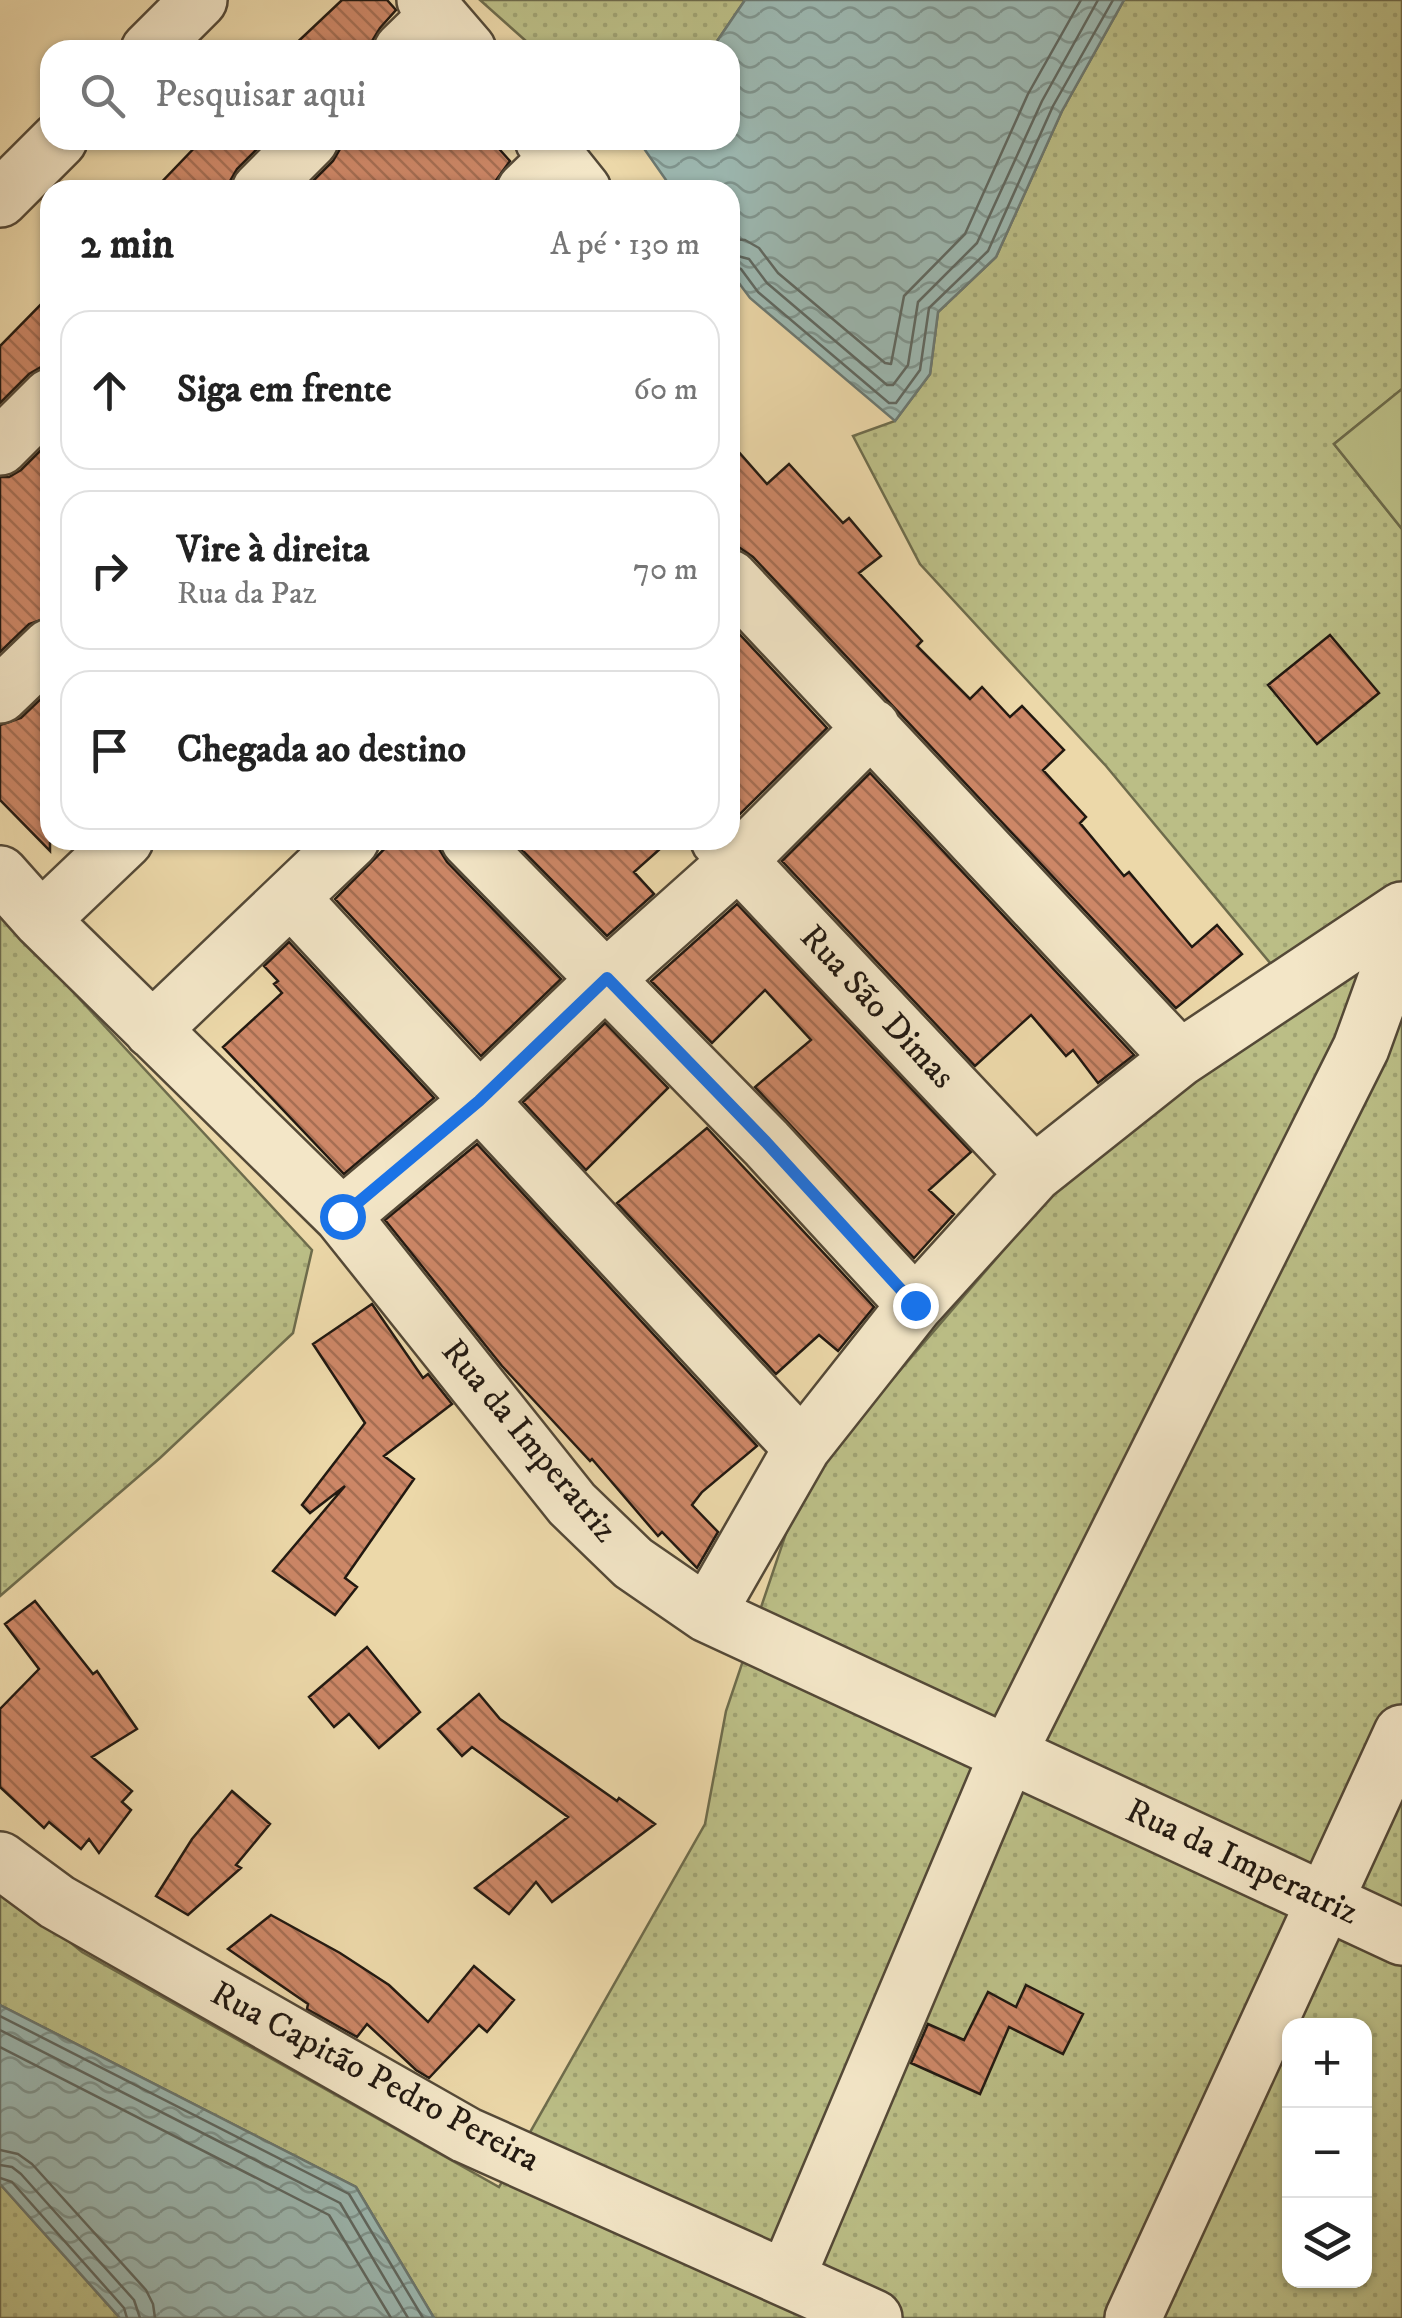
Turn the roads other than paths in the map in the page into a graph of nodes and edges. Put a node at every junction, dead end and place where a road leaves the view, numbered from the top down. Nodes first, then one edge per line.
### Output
1 (199, 0) edge
2 (159, 40) edge
3 (49, 150) edge
4 (300, 150) edge
5 (270, 180) edge
6 (0, 199) edge
7 (40, 407) edge
8 (0, 447) edge
9 (740, 588) edge
10 (40, 657) edge
11 (0, 695) edge
12 (872, 726) junction
13 (740, 840) edge
14 (114, 850) edge
15 (342, 850) edge
16 (479, 850) edge
17 (729, 850) edge
18 (0, 874) edge
19 (292, 898) junction
20 (1402, 910) edge
21 (41, 920) junction
22 (1402, 935) edge
23 (607, 978) junction
24 (152, 1030) junction
25 (1180, 1058) junction
26 (479, 1101) junction
27 (1034, 1174) junction
28 (342, 1216) junction
29 (915, 1305) junction
30 (802, 1448) junction
31 (706, 1614) junction
32 (1402, 1733) edge
33 (1008, 1754) junction
34 (0, 1860) edge
35 (1324, 1900) junction
36 (1402, 1936) edge
37 (787, 2277) junction
38 (874, 2318) edge
39 (1133, 2318) edge

1 - 2 street
3 - 6 street
4 - 5 street
7 - 8 street
9 - 12 street
10 - 11 street
12 - 13 street
12 - 25 street
14 - 21 street
15 - 19 street
16 - 23 street
17 - 23 street
17 - 27 street, Rua São Dimas
18 - 21 street, Rua da Imperatriz
19 - 24 street
19 - 26 street
20 - 25 street
21 - 24 street, Rua da Imperatriz
22 - 33 street
23 - 26 street
23 - 29 street
24 - 28 street, Rua da Imperatriz
25 - 27 street
26 - 28 street
26 - 30 street
27 - 29 street
28 - 31 street, Rua da Imperatriz
29 - 30 street
30 - 31 street
31 - 33 street, Rua da Imperatriz
32 - 35 street
33 - 35 street, Rua da Imperatriz
33 - 37 street
34 - 37 street, Rua Capitão Pedro Pereira
35 - 36 street, Rua da Imperatriz
35 - 39 street
37 - 38 street, Rua Capitão Pedro Pereira

